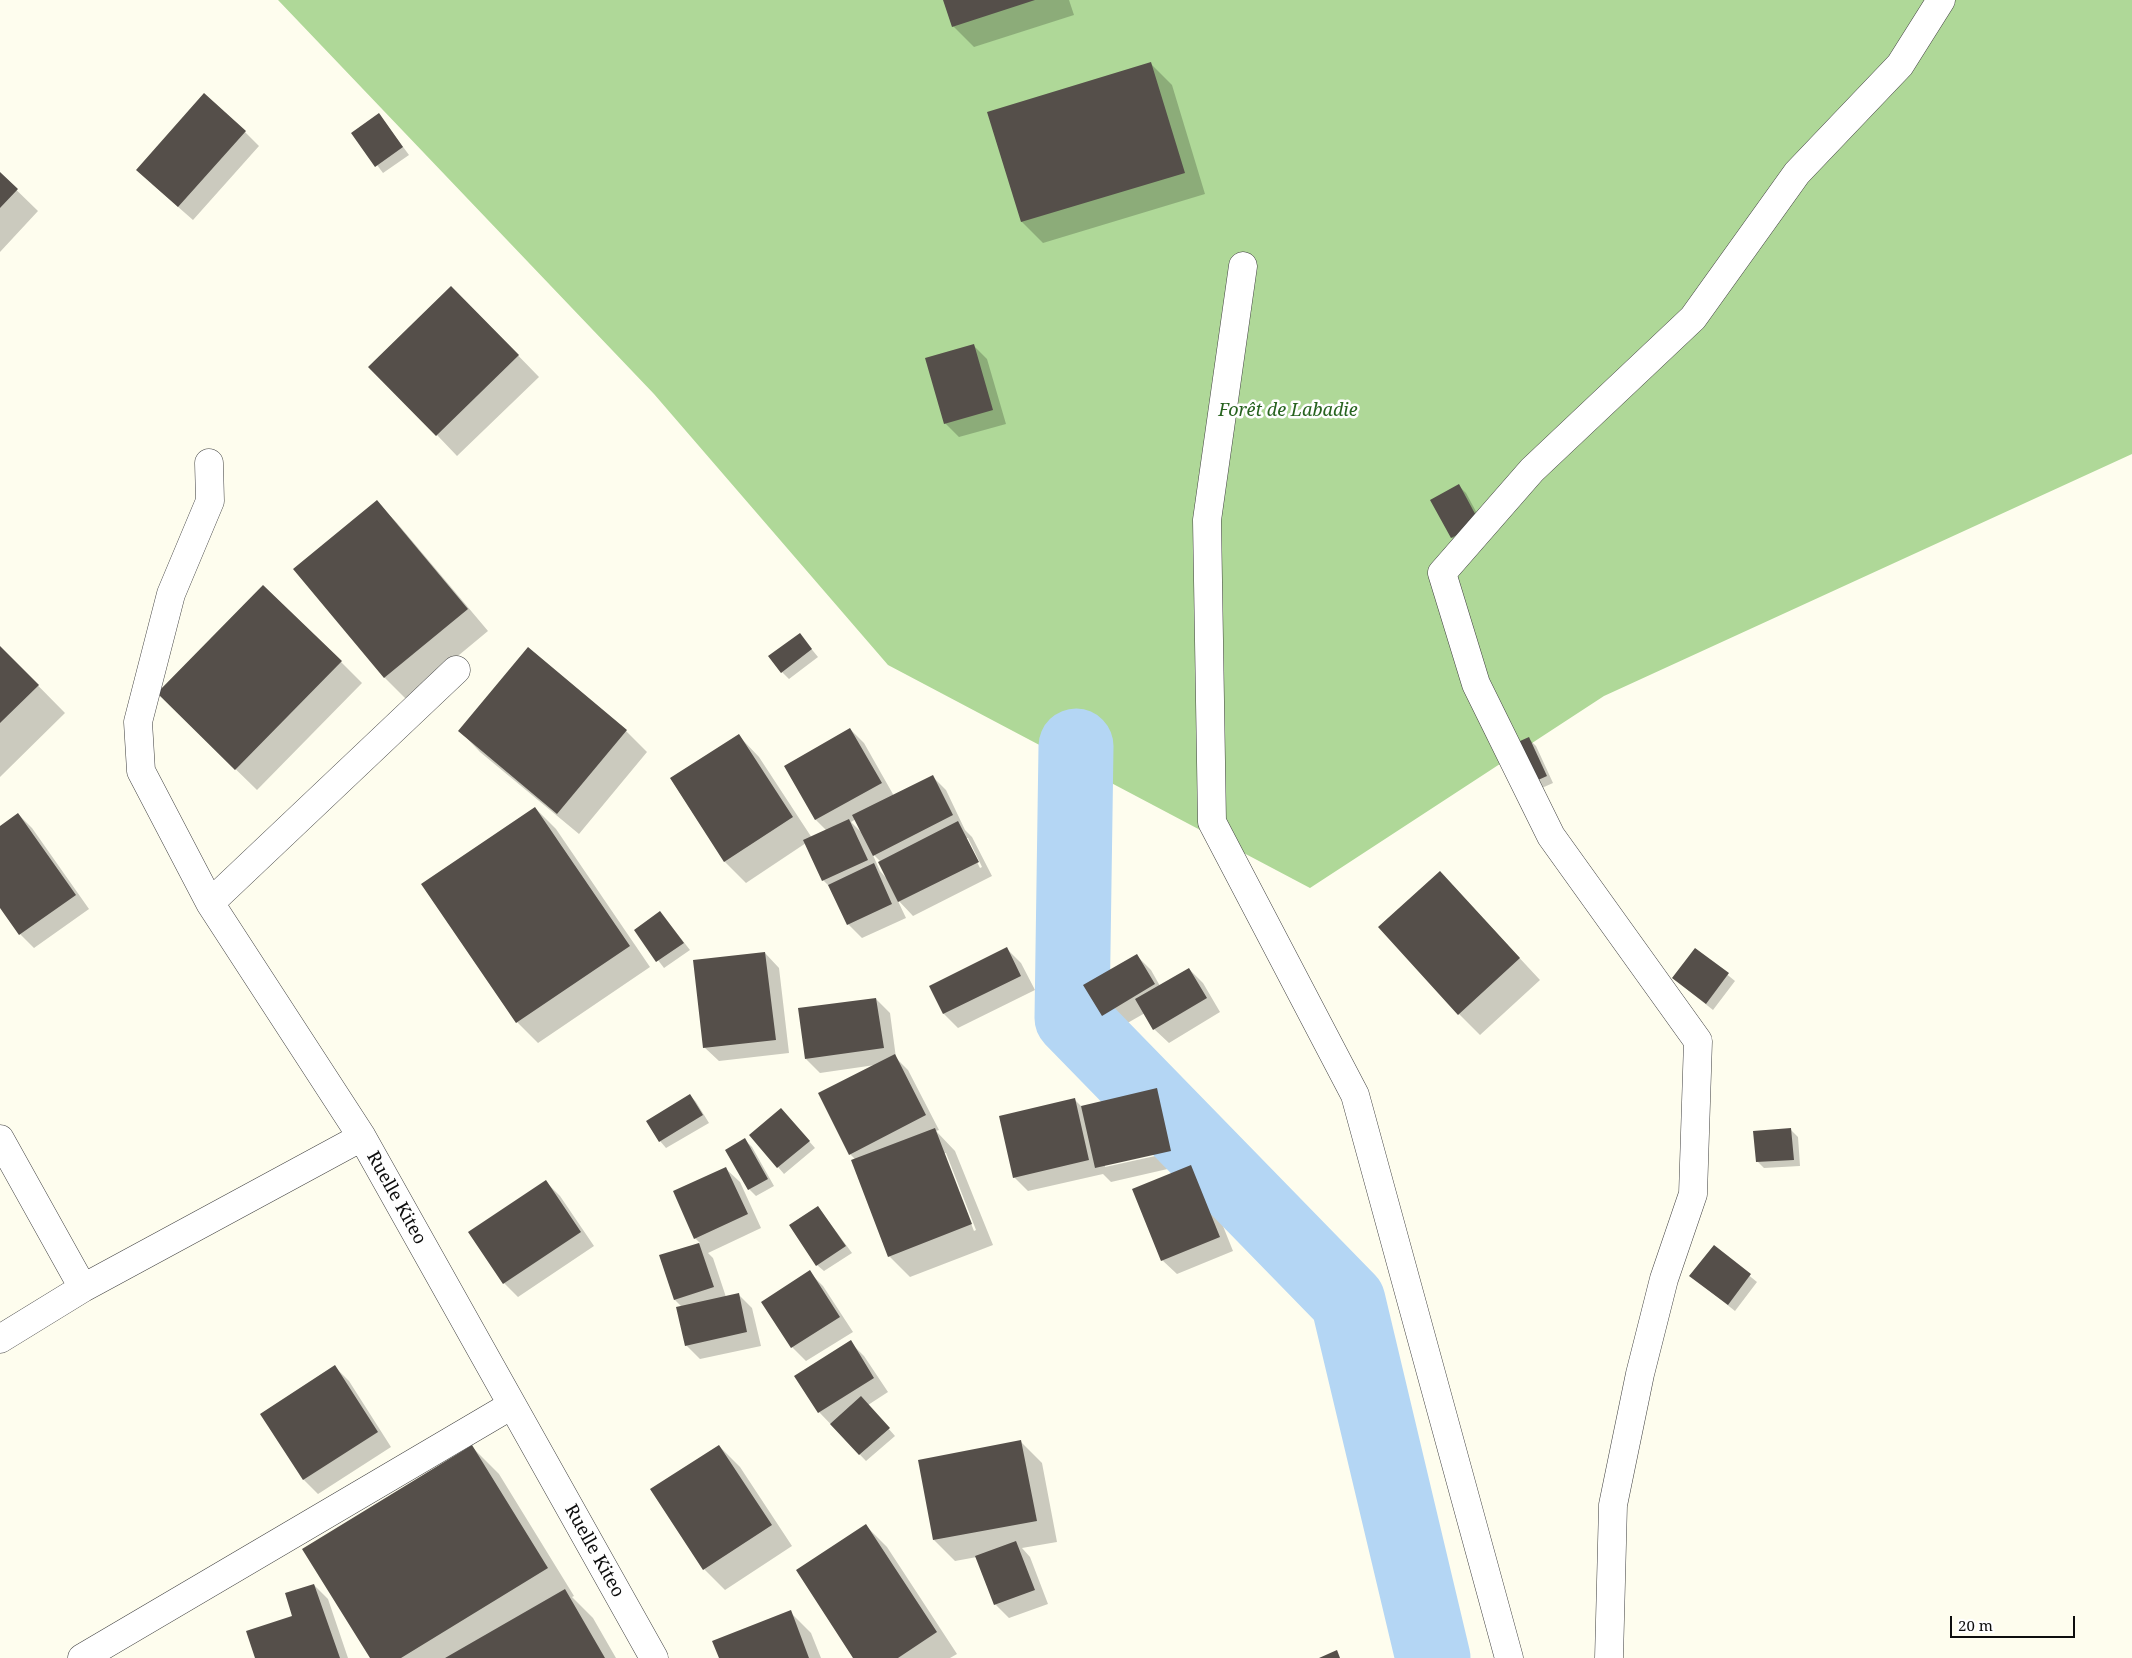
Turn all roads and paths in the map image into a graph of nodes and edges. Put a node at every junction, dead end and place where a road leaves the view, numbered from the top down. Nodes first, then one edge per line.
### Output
1 (1941, 0) edge
2 (1243, 266) dead end
3 (209, 464) dead end
4 (456, 670) dead end
5 (210, 903) junction
6 (362, 1137) junction
7 (0, 1139) edge
8 (83, 1288) junction
9 (0, 1339) edge
10 (512, 1405) junction
11 (82, 1658) edge
12 (654, 1658) edge
13 (1509, 1658) edge
14 (1609, 1658) edge

1 - 14 street
2 - 13 street
3 - 5 street
4 - 5 street
5 - 6 street
6 - 8 street, Ruelle Kiteo
6 - 10 street, Ruelle Kiteo
7 - 8 street
8 - 9 street, Ruelle Kiteo
10 - 11 street
10 - 12 street, Ruelle Kiteo

